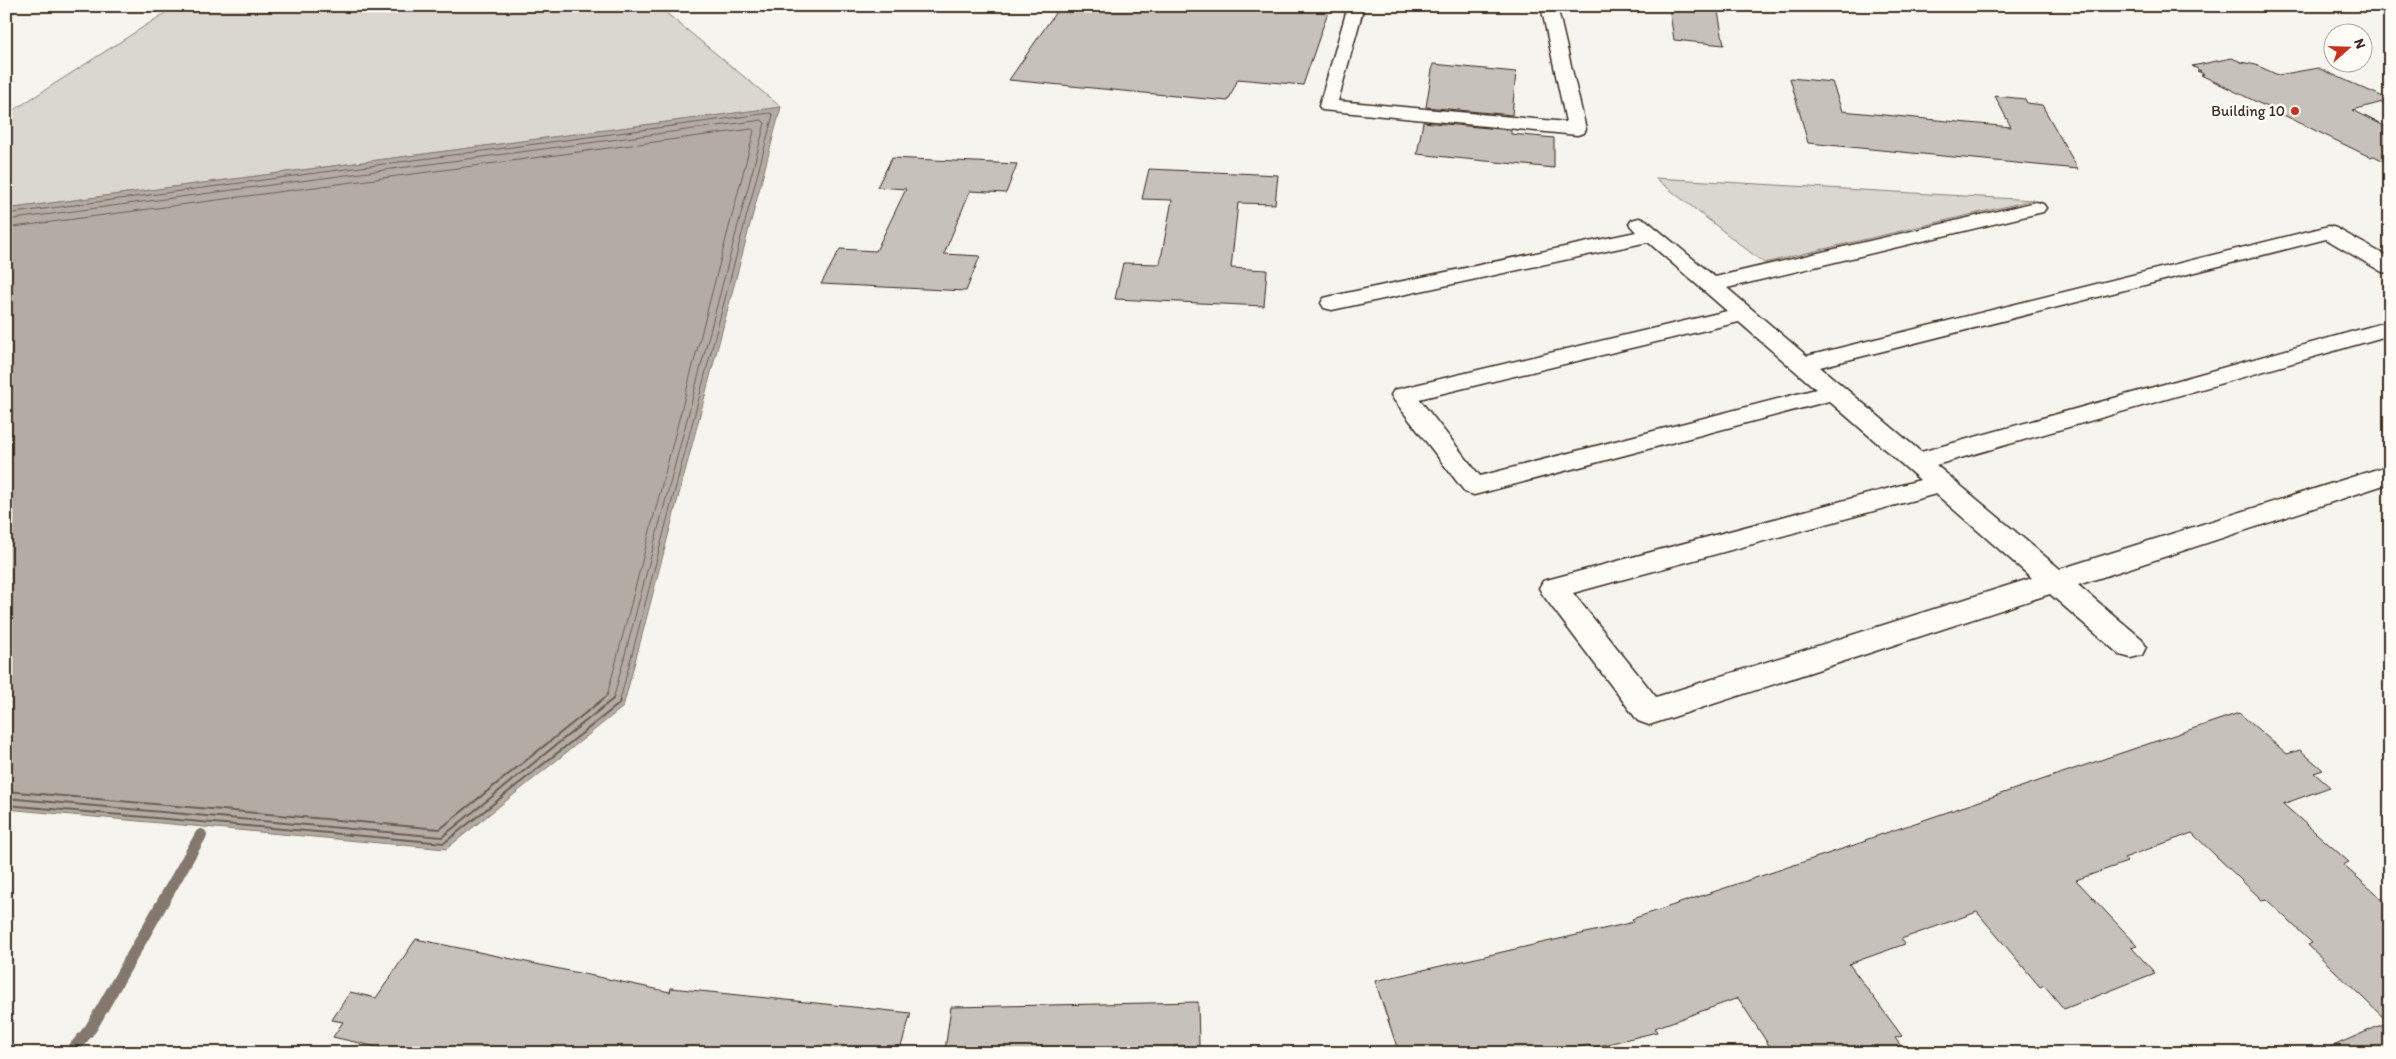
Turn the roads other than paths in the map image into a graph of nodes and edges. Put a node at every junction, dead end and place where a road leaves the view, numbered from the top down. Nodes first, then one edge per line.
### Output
1 (1356, 6) edge
2 (1549, 6) edge
3 (2036, 208) dead end
4 (2309, 237) junction
5 (2390, 267) edge
6 (2390, 283) edge
7 (1710, 285) junction
8 (1332, 303) dead end
9 (1744, 314) junction
10 (2390, 328) edge
11 (1802, 364) junction
12 (1834, 392) junction
13 (1915, 462) junction
14 (2390, 474) edge
15 (1940, 484) junction
16 (2054, 581) junction
17 (2131, 647) dead end

1 - 2 street
3 - 7 street
4 - 5 street
4 - 6 street
4 - 11 street
7 - 8 street
7 - 9 street
9 - 11 street
9 - 12 street
10 - 13 street
11 - 12 street
12 - 13 street
13 - 15 street
14 - 16 street
15 - 16 street
15 - 16 street
16 - 17 street

